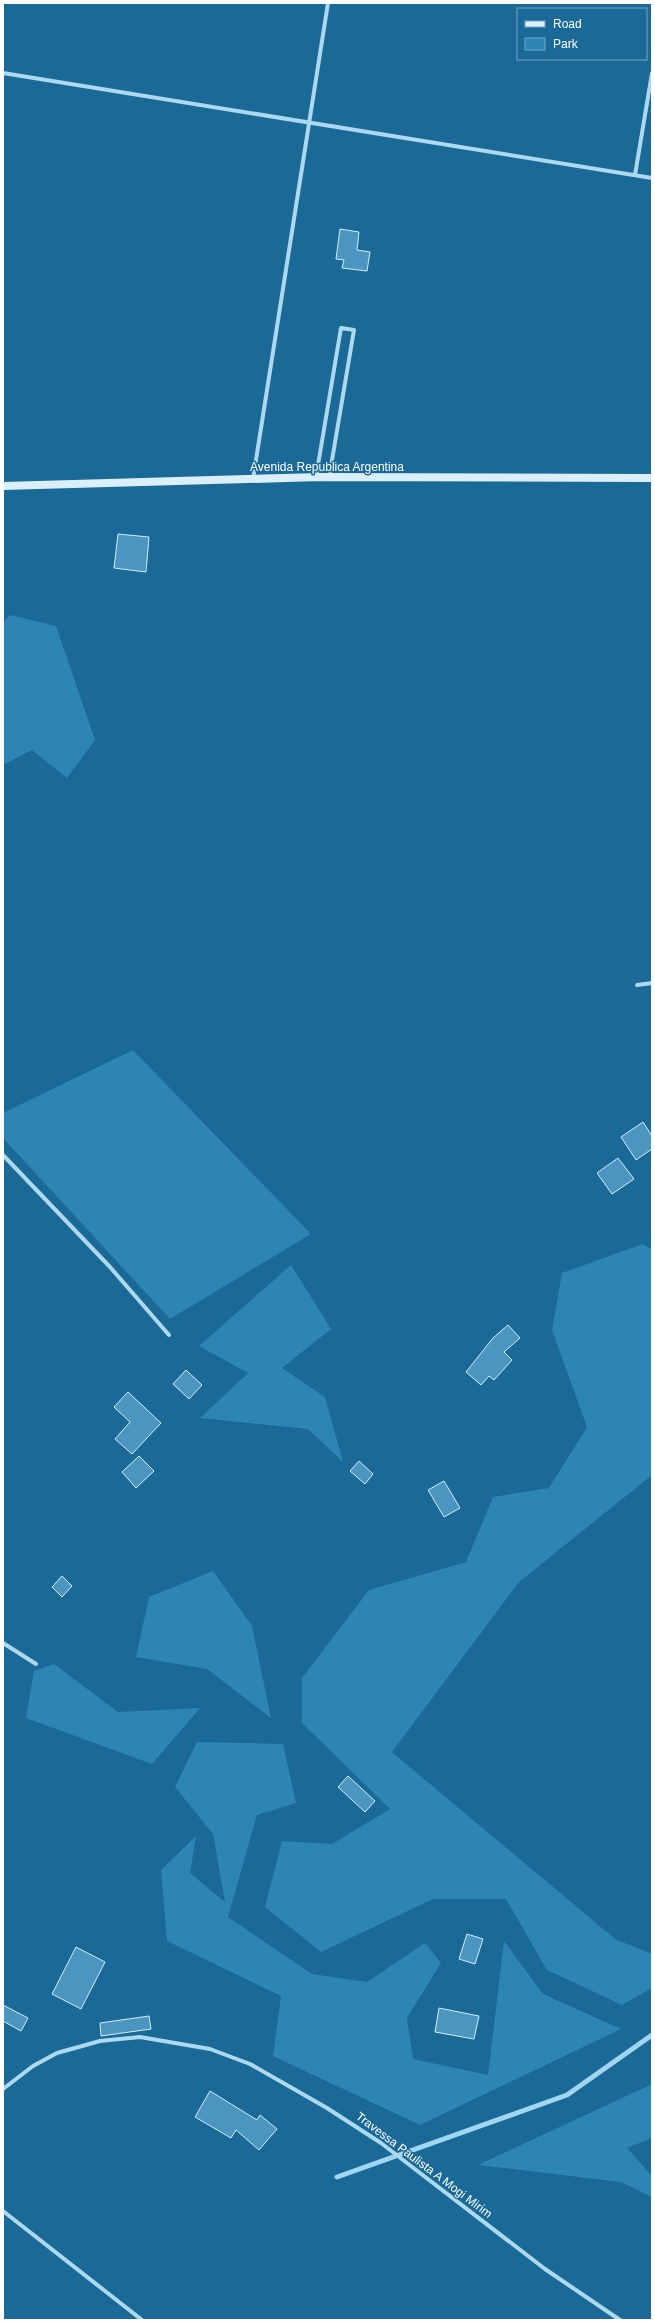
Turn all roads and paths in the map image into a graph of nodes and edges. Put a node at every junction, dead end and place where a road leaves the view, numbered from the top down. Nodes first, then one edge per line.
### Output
1 (328, 3) edge
2 (3, 73) edge
3 (652, 73) edge
4 (309, 122) junction
5 (636, 175) junction
6 (652, 178) edge
7 (316, 478) junction
8 (329, 478) junction
9 (652, 478) edge
10 (253, 479) junction
11 (3, 486) edge
12 (652, 983) edge
13 (637, 984) dead end
14 (3, 1155) edge
15 (169, 1334) dead end
16 (3, 1643) edge
17 (36, 1664) dead end
18 (3, 2089) edge
19 (3, 2211) edge
20 (142, 2320) edge
21 (620, 2320) edge

1 - 4 street
2 - 4 street
3 - 5 street
4 - 5 street
4 - 10 street
5 - 6 street
7 - 8 street, Avenida Republica Argentina
7 - 8 street
7 - 10 street, Avenida Republica Argentina
8 - 9 street, Avenida Republica Argentina
10 - 11 street, Avenida Republica Argentina
12 - 13 street
14 - 15 street
16 - 17 street
18 - 21 street, Travessa Paulista A Mogi Mirim
19 - 20 street

